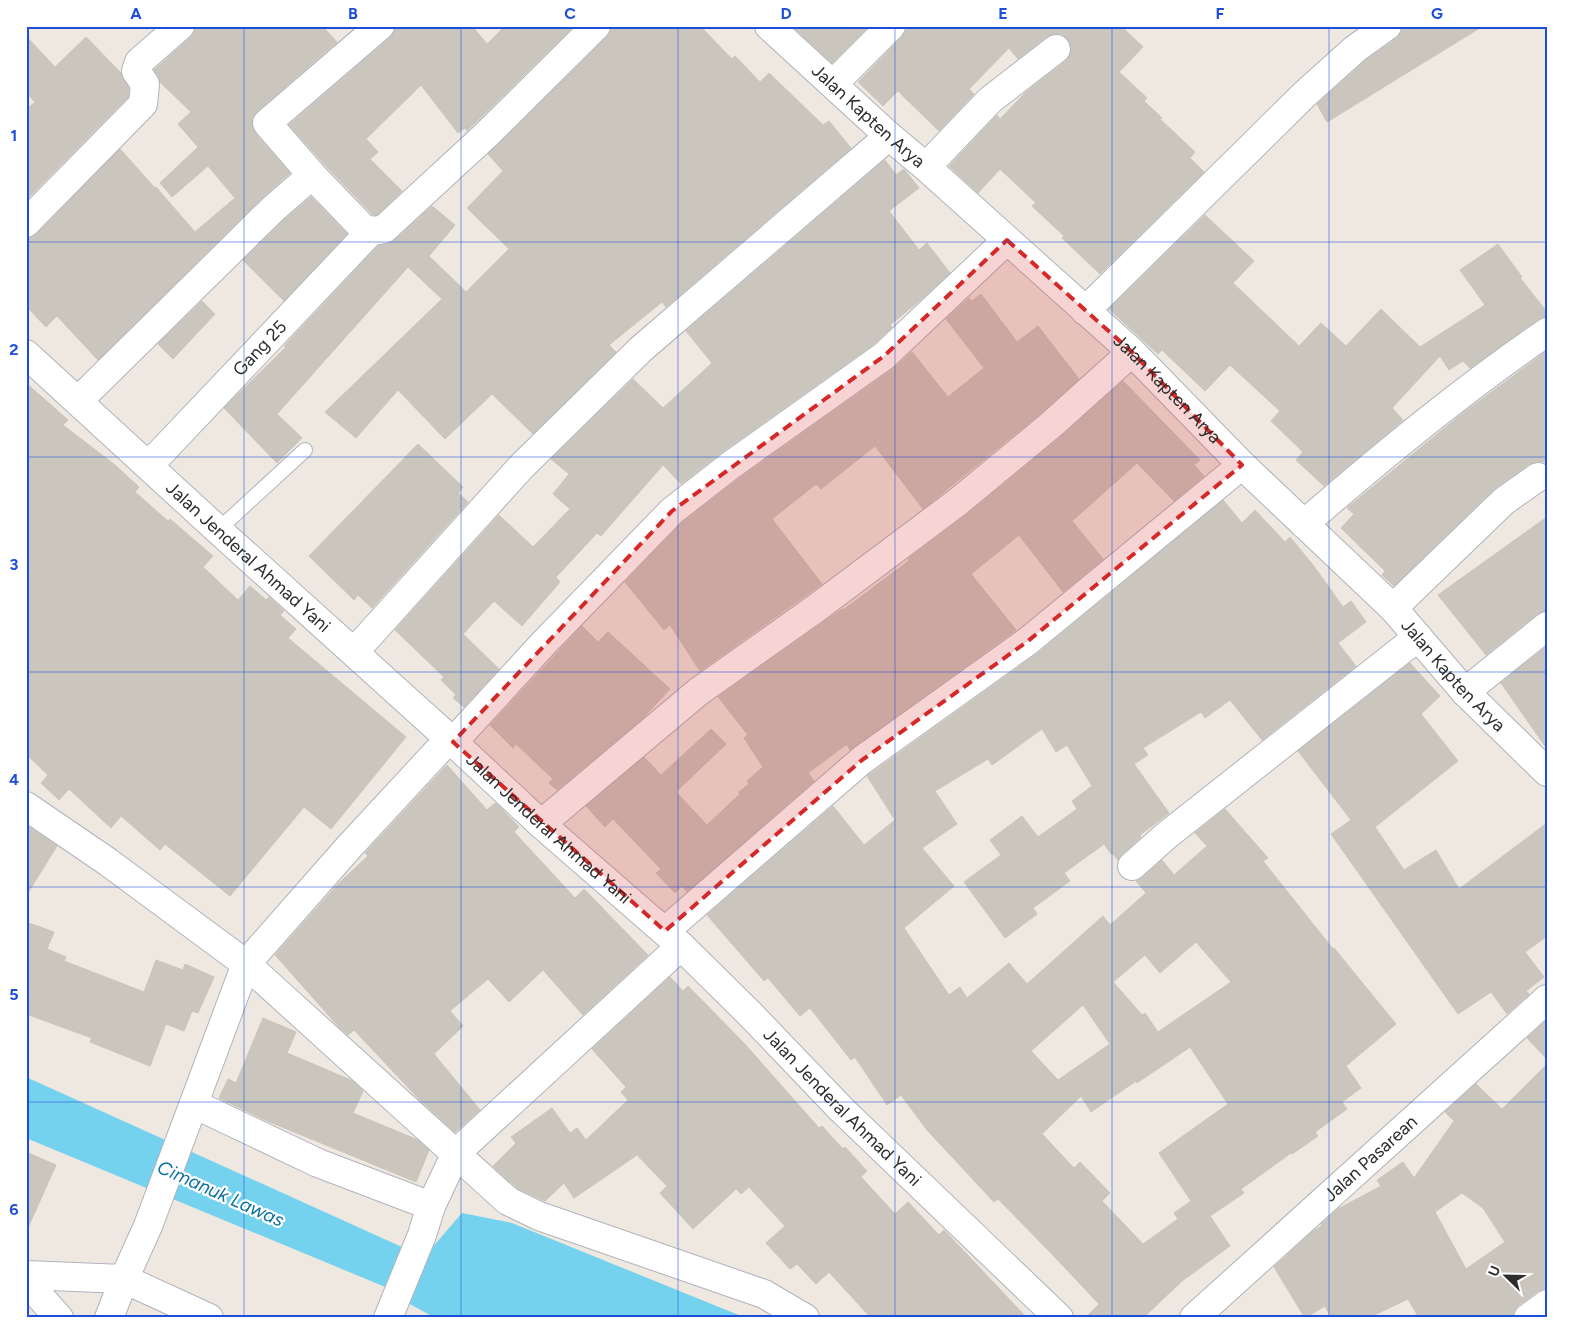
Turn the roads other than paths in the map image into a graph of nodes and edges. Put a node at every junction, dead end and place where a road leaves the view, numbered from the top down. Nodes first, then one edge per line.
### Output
1 (180, 26) edge
2 (380, 26) edge
3 (596, 26) edge
4 (769, 26) edge
5 (891, 26) edge
6 (1387, 26) edge
7 (1056, 49) dead end
8 (833, 84) junction
9 (889, 136) junction
10 (926, 167) junction
11 (312, 175) junction
12 (26, 223) edge
13 (372, 231) junction
14 (1007, 240) junction
15 (1086, 311) junction
16 (1547, 332) edge
17 (1132, 352) junction
18 (26, 354) edge
19 (78, 401) junction
20 (305, 450) dead end
21 (1242, 465) junction
22 (149, 466) junction
23 (1538, 477) dead end
24 (1304, 524) junction
25 (218, 530) junction
26 (1393, 608) junction
27 (1547, 626) edge
28 (1418, 637) junction
29 (354, 652) junction
30 (1465, 692) junction
31 (451, 740) junction
32 (1545, 765) edge
33 (26, 806) edge
34 (541, 824) junction
35 (1132, 866) dead end
36 (673, 939) junction
37 (246, 964) junction
38 (1547, 999) edge
39 (191, 1112) junction
40 (456, 1153) junction
41 (431, 1206) junction
42 (26, 1275) edge
43 (124, 1279) junction
44 (26, 1281) edge
45 (1547, 1304) edge
46 (390, 1312) edge
47 (59, 1318) edge
48 (109, 1318) edge
49 (209, 1318) edge
50 (805, 1318) edge
51 (1060, 1318) edge
52 (1194, 1318) edge
53 (1528, 1318) edge

1 - 12 street
2 - 11 street
3 - 13 street, Gang 25
4 - 8 street, Jalan Kapten Arya
5 - 8 street
6 - 15 street
7 - 10 street
8 - 9 street, Jalan Kapten Arya
9 - 10 street, Jalan Kapten Arya
9 - 29 street
10 - 14 street, Jalan Kapten Arya
11 - 13 street
11 - 19 street
13 - 22 street, Gang 25
14 - 15 street, Jalan Kapten Arya
14 - 31 street
15 - 17 street, Jalan Kapten Arya
16 - 24 street
17 - 21 street, Jalan Kapten Arya
17 - 34 street
18 - 19 street, Jalan Jenderal Ahmad Yani
19 - 22 street, Jalan Jenderal Ahmad Yani
20 - 25 lane
21 - 24 street, Jalan Kapten Arya
21 - 36 street
22 - 25 street, Jalan Jenderal Ahmad Yani
23 - 26 street
24 - 26 street, Jalan Kapten Arya
25 - 29 street, Jalan Jenderal Ahmad Yani
26 - 28 street, Jalan Kapten Arya
27 - 30 street
28 - 30 street, Jalan Kapten Arya
28 - 35 street
29 - 31 street, Jalan Jenderal Ahmad Yani
30 - 32 street, Jalan Kapten Arya
31 - 34 street, Jalan Jenderal Ahmad Yani
31 - 37 street
33 - 37 street
34 - 36 street, Jalan Jenderal Ahmad Yani
36 - 40 street
36 - 51 street, Jalan Jenderal Ahmad Yani
37 - 39 street
37 - 40 street
38 - 52 street, Jalan Pasarean
39 - 41 street
39 - 43 street
40 - 41 street
40 - 50 street
41 - 46 street
42 - 43 street
43 - 48 street
43 - 49 street
44 - 47 street
45 - 53 street

